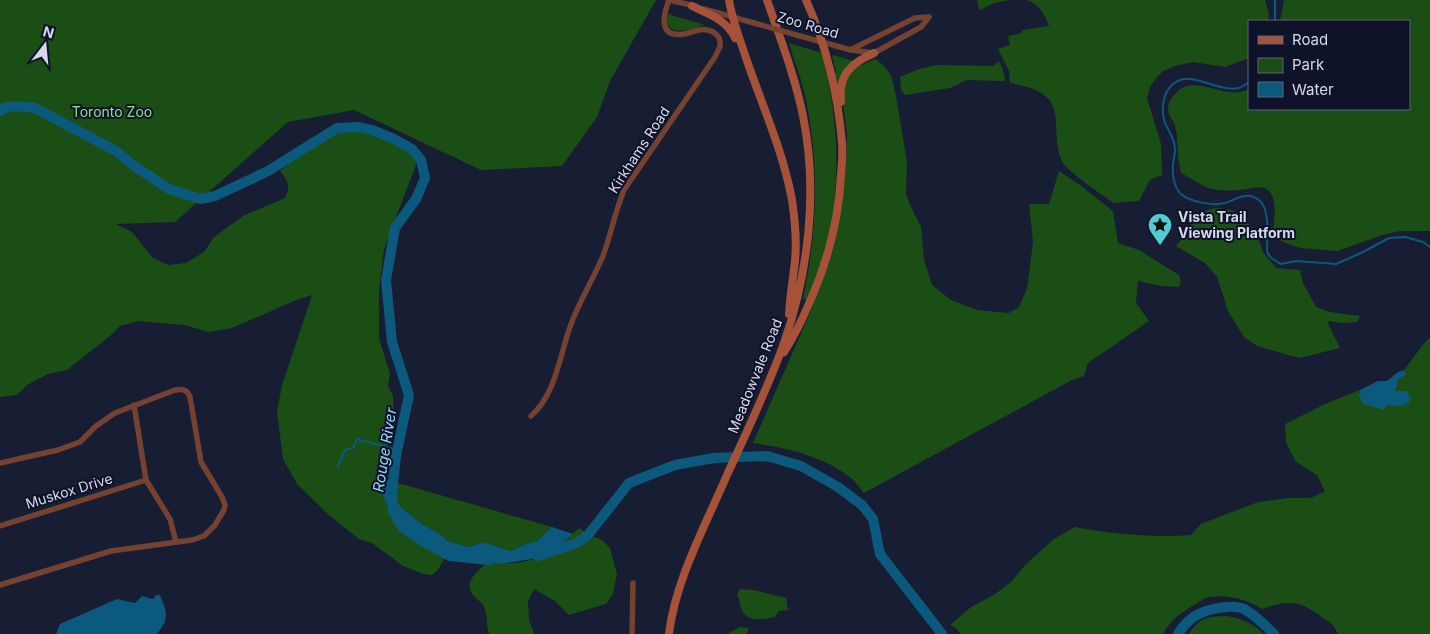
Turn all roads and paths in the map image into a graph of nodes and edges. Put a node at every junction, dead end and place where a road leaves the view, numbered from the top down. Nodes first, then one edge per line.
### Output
1 (669, 0) edge
2 (729, 0) edge
3 (767, 0) edge
4 (806, 0) edge
5 (692, 6) junction
6 (733, 16) junction
7 (822, 42) junction
8 (851, 50) junction
9 (874, 53) junction
10 (751, 72) junction
11 (842, 144) junction
12 (788, 328) junction
13 (777, 362) junction
14 (134, 405) junction
15 (531, 416) dead end
16 (0, 463) edge
17 (146, 480) junction
18 (0, 526) edge
19 (176, 542) junction
20 (633, 582) dead end
21 (0, 585) edge
22 (632, 634) edge
23 (669, 634) edge

1 - 5 street, Zoo Road
1 - 15 street, Kirkhams Road
2 - 6 main road
3 - 12 main road, Meadowvale Road
4 - 7 main road
5 - 6 street, Zoo Road
5 - 10 main road
6 - 7 street, Zoo Road, bridge
6 - 10 main road
7 - 8 street, Zoo Road
7 - 11 main road
8 - 9 street
8 - 9 street, Zoo Road
9 - 11 main road
10 - 12 main road
11 - 13 main road
12 - 13 main road, Meadowvale Road
13 - 23 main road, Meadowvale Road
14 - 16 street
14 - 17 street
14 - 19 street
17 - 18 street, Muskox Drive
17 - 19 street
19 - 21 street
20 - 22 street

